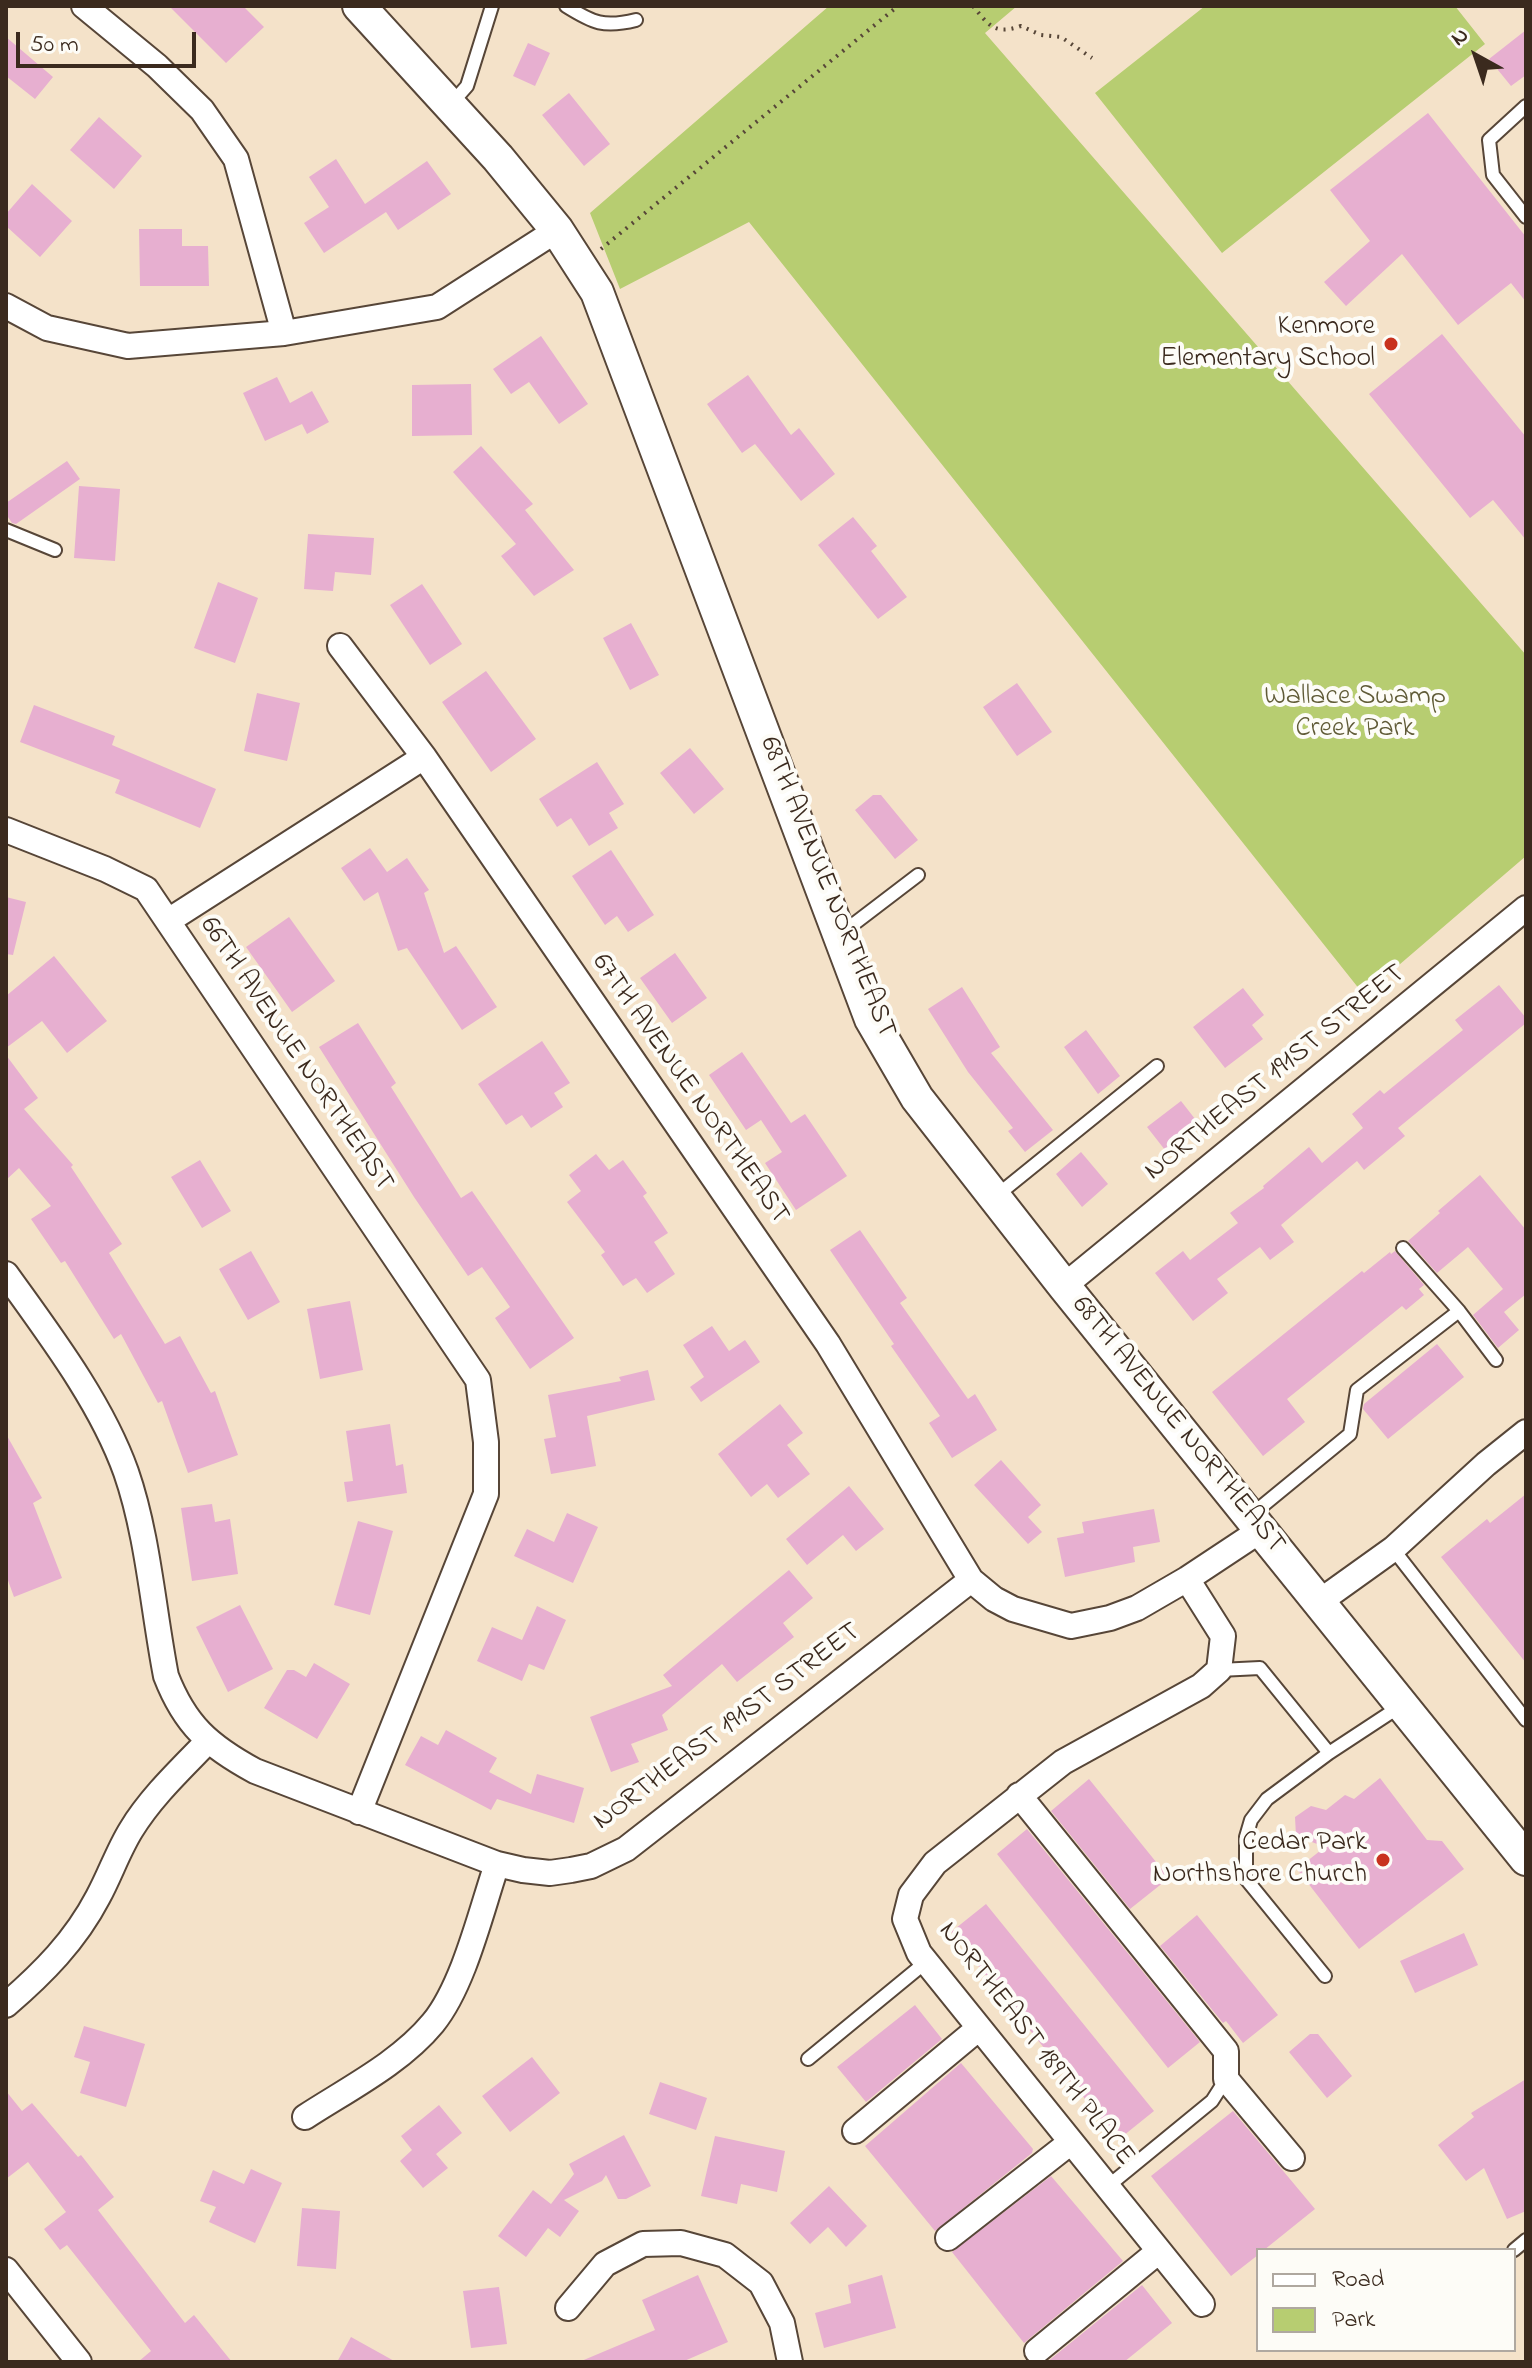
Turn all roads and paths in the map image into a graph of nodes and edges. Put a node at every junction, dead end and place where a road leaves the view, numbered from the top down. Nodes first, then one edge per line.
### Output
1 (84, 6) edge
2 (359, 6) edge
3 (492, 6) edge
4 (566, 6) edge
5 (898, 6) edge
6 (973, 6) edge
7 (636, 20) dead end
8 (1092, 58) dead end
9 (450, 106) junction
10 (1526, 106) edge
11 (1526, 217) edge
12 (557, 230) junction
13 (599, 250) dead end
14 (6, 306) edge
15 (284, 333) junction
16 (6, 530) edge
17 (55, 550) dead end
18 (340, 646) dead end
19 (424, 757) junction
20 (6, 830) edge
21 (918, 875) dead end
22 (1526, 908) edge
23 (168, 921) junction
24 (840, 934) junction
25 (1157, 1066) dead end
26 (995, 1197) junction
27 (1403, 1248) dead end
28 (6, 1274) edge
29 (1064, 1286) junction
30 (1459, 1311) junction
31 (1496, 1360) dead end
32 (1526, 1432) edge
33 (1256, 1523) junction
34 (1393, 1549) junction
35 (1187, 1579) junction
36 (971, 1580) junction
37 (1319, 1602) junction
38 (1219, 1670) junction
39 (1402, 1705) junction
40 (1526, 1720) edge
41 (208, 1741) junction
42 (1329, 1753) junction
43 (1019, 1795) junction
44 (359, 1812) junction
45 (1526, 1859) edge
46 (497, 1864) junction
47 (926, 1962) junction
48 (1325, 1976) dead end
49 (6, 2005) edge
50 (979, 2028) junction
51 (808, 2059) dead end
52 (1226, 2079) junction
53 (305, 2117) dead end
54 (855, 2131) dead end
55 (1071, 2142) junction
56 (1292, 2158) dead end
57 (1107, 2187) junction
58 (948, 2238) dead end
59 (1159, 2251) junction
60 (6, 2270) edge
61 (1202, 2304) dead end
62 (568, 2308) dead end
63 (1037, 2351) dead end
64 (79, 2362) edge
65 (790, 2362) edge

1 - 15 street
2 - 9 street, 68TH AVENUE NORTHEAST
3 - 9 lane
4 - 7 lane
5 - 13 path
6 - 8 path
9 - 12 street, 68TH AVENUE NORTHEAST
10 - 11 lane
12 - 15 street
12 - 24 street, 68TH AVENUE NORTHEAST
14 - 15 street
16 - 17 lane
18 - 19 street, 67TH AVENUE NORTHEAST
19 - 23 street
19 - 36 street, 67TH AVENUE NORTHEAST
20 - 23 street, 66TH AVENUE NORTHEAST
21 - 24 lane
22 - 29 street, NORTHEAST 191ST STREET
23 - 44 street, 66TH AVENUE NORTHEAST
24 - 26 street, 68TH AVENUE NORTHEAST
25 - 26 lane
26 - 29 street, 68TH AVENUE NORTHEAST
27 - 30 lane
28 - 41 street, NORTHEAST 191ST STREET
29 - 33 street, 68TH AVENUE NORTHEAST
30 - 31 lane
30 - 33 lane
32 - 34 street
33 - 35 street
33 - 37 street, 68TH AVENUE NORTHEAST
34 - 37 street
34 - 40 lane
35 - 36 street
35 - 38 street
36 - 46 street, NORTHEAST 191ST STREET
37 - 39 street, 68TH AVENUE NORTHEAST
38 - 42 lane
38 - 43 street, NORTHEAST 189TH PLACE
39 - 42 lane
39 - 45 street, 68TH AVENUE NORTHEAST
41 - 44 street, NORTHEAST 191ST STREET
41 - 49 street
42 - 48 lane
43 - 47 street, NORTHEAST 189TH PLACE
43 - 52 street
44 - 46 street, NORTHEAST 191ST STREET
46 - 53 street
47 - 50 street, NORTHEAST 189TH PLACE
47 - 51 lane
50 - 54 street
50 - 55 street, NORTHEAST 189TH PLACE
52 - 56 street
52 - 57 lane
55 - 57 street, NORTHEAST 189TH PLACE
55 - 58 street
57 - 59 street, NORTHEAST 189TH PLACE
59 - 61 street, NORTHEAST 189TH PLACE
59 - 63 street
60 - 64 street
62 - 65 street

